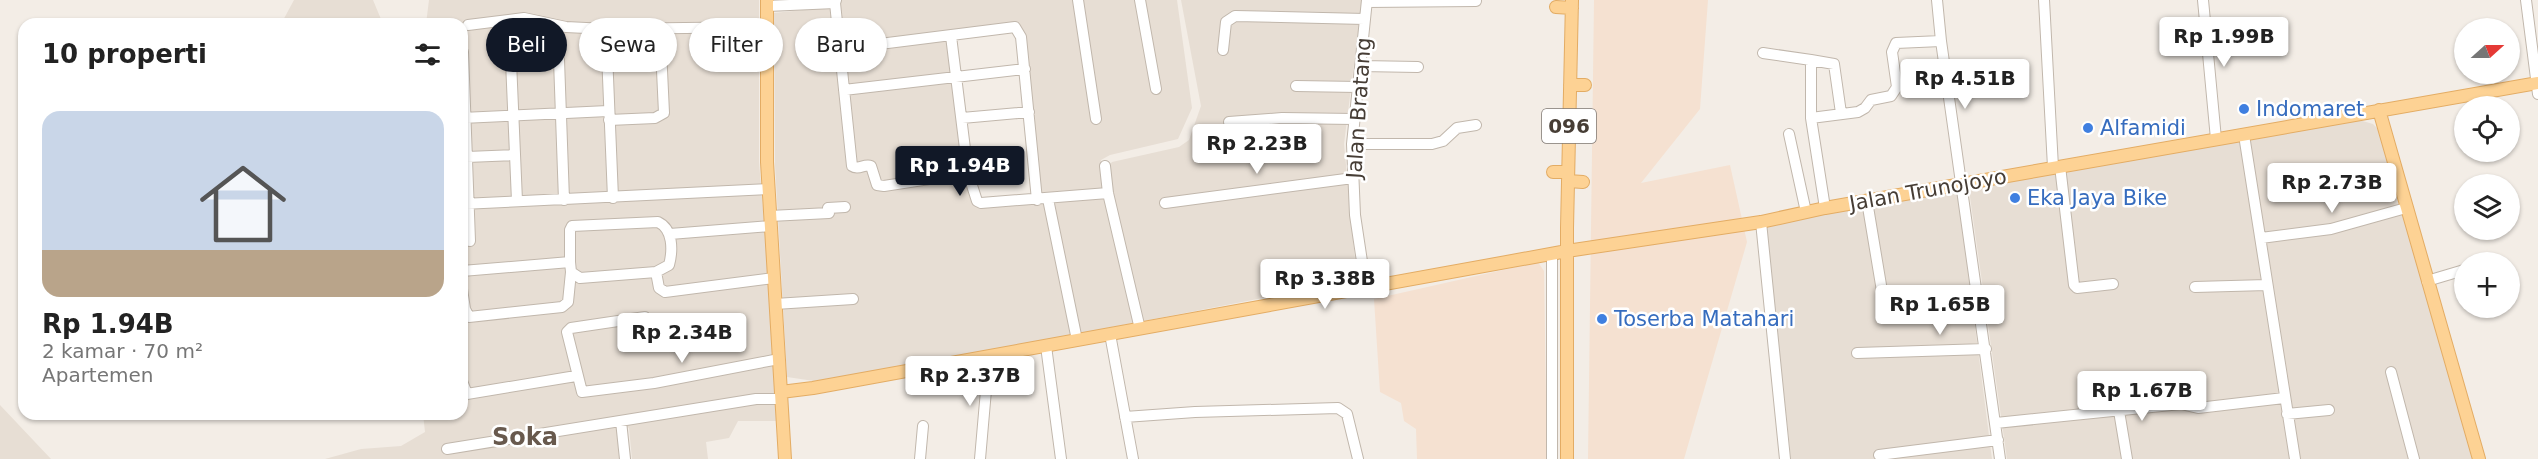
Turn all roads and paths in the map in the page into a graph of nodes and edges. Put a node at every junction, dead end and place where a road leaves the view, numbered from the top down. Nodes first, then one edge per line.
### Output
1 (1078, 0) edge
2 (1140, 0) edge
3 (1937, 0) edge
4 (2044, 0) edge
5 (2203, 0) edge
6 (2526, 0) edge
7 (836, 1) edge
8 (1367, 1) edge
9 (1476, 1) edge
10 (767, 3) edge
11 (1572, 4) edge
12 (1556, 8) dead end
13 (766, 18) edge
14 (837, 18) edge
15 (1365, 19) junction
16 (468, 25) dead end
17 (579, 28) edge
18 (951, 36) junction
19 (1941, 41) junction
20 (887, 43) edge
21 (1223, 50) dead end
22 (1763, 53) dead end
23 (1811, 60) junction
24 (1361, 66) junction
25 (1418, 67) dead end
26 (1024, 69) junction
27 (511, 72) edge
28 (560, 72) edge
29 (607, 72) edge
30 (662, 72) edge
31 (767, 72) edge
32 (842, 72) edge
33 (957, 76) junction
34 (1570, 85) junction
35 (1296, 86) dead end
36 (1586, 86) dead end
37 (1358, 87) junction
38 (2537, 87) edge
39 (1156, 88) dead end
40 (844, 90) junction
41 (2379, 110) junction
42 (1029, 112) junction
43 (561, 113) junction
44 (1841, 113) junction
45 (513, 115) junction
46 (608, 115) junction
47 (468, 118) edge
48 (962, 118) junction
49 (1811, 118) junction
50 (1096, 119) dead end
51 (1354, 119) junction
52 (1228, 122) dead end
53 (1476, 124) dead end
54 (1790, 134) dead end
55 (2244, 135) junction
56 (2216, 139) junction
57 (1352, 144) junction
58 (514, 155) junction
59 (468, 157) edge
60 (1105, 166) dead end
61 (2056, 167) junction
62 (968, 172) junction
63 (1553, 172) dead end
64 (1568, 177) junction
65 (1353, 178) junction
66 (1583, 182) dead end
67 (1962, 183) junction
68 (768, 189) junction
69 (1108, 193) junction
70 (613, 198) junction
71 (1043, 199) junction
72 (564, 200) junction
73 (517, 201) junction
74 (1867, 201) junction
75 (1165, 203) dead end
76 (468, 204) edge
77 (845, 207) dead end
78 (1825, 208) junction
79 (2406, 208) junction
80 (1806, 212) junction
81 (771, 221) junction
82 (468, 222) edge
83 (1761, 222) junction
84 (670, 234) junction
85 (2261, 238) junction
86 (470, 241) dead end
87 (1567, 251) junction
88 (1552, 254) junction
89 (570, 267) junction
90 (468, 271) edge
91 (656, 272) junction
92 (2454, 273) edge
93 (774, 278) junction
94 (2427, 281) junction
95 (2113, 284) dead end
96 (2267, 285) junction
97 (2195, 287) dead end
98 (1366, 288) junction
99 (1882, 291) dead end
100 (853, 299) dead end
101 (775, 304) junction
102 (468, 314) edge
103 (645, 317) dead end
104 (1140, 329) junction
105 (1110, 334) junction
106 (1077, 340) junction
107 (1046, 346) junction
108 (1986, 349) junction
109 (1857, 353) dead end
110 (989, 356) junction
111 (779, 359) junction
112 (2391, 372) dead end
113 (576, 376) junction
114 (468, 394) edge
115 (781, 395) junction
116 (2284, 398) junction
117 (2329, 410) dead end
118 (2119, 411) junction
119 (2287, 414) junction
120 (1125, 417) junction
121 (621, 421) junction
122 (1996, 423) junction
123 (923, 426) dead end
124 (1998, 440) junction
125 (447, 449) dead end
126 (1879, 455) dead end
127 (625, 459) edge
128 (785, 459) edge
129 (920, 459) edge
130 (980, 459) edge
131 (1061, 459) edge
132 (1133, 459) edge
133 (1358, 459) edge
134 (1552, 459) edge
135 (1567, 459) edge
136 (1785, 459) edge
137 (2000, 459) edge
138 (2127, 459) edge
139 (2295, 459) edge
140 (2414, 459) edge
141 (2479, 459) edge

1 - 50 street
2 - 39 street
3 - 19 street
4 - 61 street
5 - 56 street
6 - 38 street
7 - 10 street
7 - 14 street
8 - 9 street
8 - 15 street, Jalan Bratang
10 - 13 main road
11 - 12 main road
11 - 34 main road, 096
15 - 21 street
15 - 24 street, Jalan Bratang
16 - 17 street
18 - 20 street
18 - 26 street
18 - 33 street
19 - 44 street
19 - 67 street
22 - 23 street
23 - 44 street
23 - 49 street
24 - 25 street
24 - 37 street, Jalan Bratang
26 - 33 street
26 - 42 street
27 - 45 street
28 - 43 street
29 - 46 street
30 - 46 street
31 - 68 main road
32 - 40 street
33 - 40 street
33 - 48 street
34 - 36 main road
34 - 64 main road, 096
35 - 37 street
37 - 51 street, Jalan Bratang
38 - 41 main road, Jalan Trunojoyo
40 - 62 street
41 - 55 main road, Jalan Trunojoyo
41 - 79 main road
42 - 48 street
42 - 71 street
43 - 45 street
43 - 46 street
43 - 72 street
44 - 49 street
45 - 47 street
45 - 58 street
46 - 70 street
48 - 62 street
49 - 78 street
51 - 52 street
51 - 57 street, Jalan Bratang
53 - 57 street
54 - 80 street
55 - 56 main road, Jalan Trunojoyo
55 - 85 street
56 - 61 main road, Jalan Trunojoyo
57 - 65 street, Jalan Bratang
58 - 59 street
58 - 73 street
60 - 69 street
61 - 67 main road, Jalan Trunojoyo
61 - 95 street
62 - 71 street
63 - 64 main road
64 - 66 main road
64 - 87 main road, 096
65 - 75 street
65 - 98 street, Jalan Bratang
67 - 74 main road, Jalan Trunojoyo
67 - 108 street
68 - 70 street
68 - 81 main road
69 - 71 street
69 - 104 street
70 - 72 street
71 - 106 street
72 - 73 street
73 - 76 street
74 - 78 main road, Jalan Trunojoyo
74 - 99 street
77 - 81 street
78 - 80 main road, Jalan Trunojoyo
79 - 85 street
79 - 94 main road
80 - 83 main road, Jalan Trunojoyo
81 - 84 street
81 - 93 main road
82 - 86 street
83 - 87 main road, Jalan Trunojoyo
83 - 136 street
84 - 89 street
84 - 91 street
85 - 96 street
87 - 88 main road, Jalan Trunojoyo
87 - 135 main road, 096
88 - 98 main road, Jalan Trunojoyo
88 - 134 street
89 - 90 street
89 - 91 street
89 - 102 street
91 - 93 street
92 - 94 street
93 - 101 main road
94 - 141 main road
96 - 97 street
96 - 116 street
98 - 104 main road, Jalan Trunojoyo
100 - 101 street
101 - 111 main road
103 - 113 street
104 - 105 main road, Jalan Trunojoyo
105 - 106 main road, Jalan Trunojoyo
105 - 120 street
106 - 107 main road, Jalan Trunojoyo
107 - 110 main road, Jalan Trunojoyo
107 - 131 street
108 - 109 street
108 - 122 street
110 - 115 main road, Jalan Trunojoyo
110 - 130 street
111 - 113 street
111 - 115 main road
112 - 140 street
113 - 114 street
115 - 121 street
115 - 128 main road
116 - 118 street
116 - 119 street
117 - 119 street
118 - 122 street
118 - 138 street
119 - 139 street
120 - 132 street
120 - 133 street
121 - 125 street
121 - 127 street
122 - 124 street
123 - 129 street
124 - 126 street
124 - 137 street

